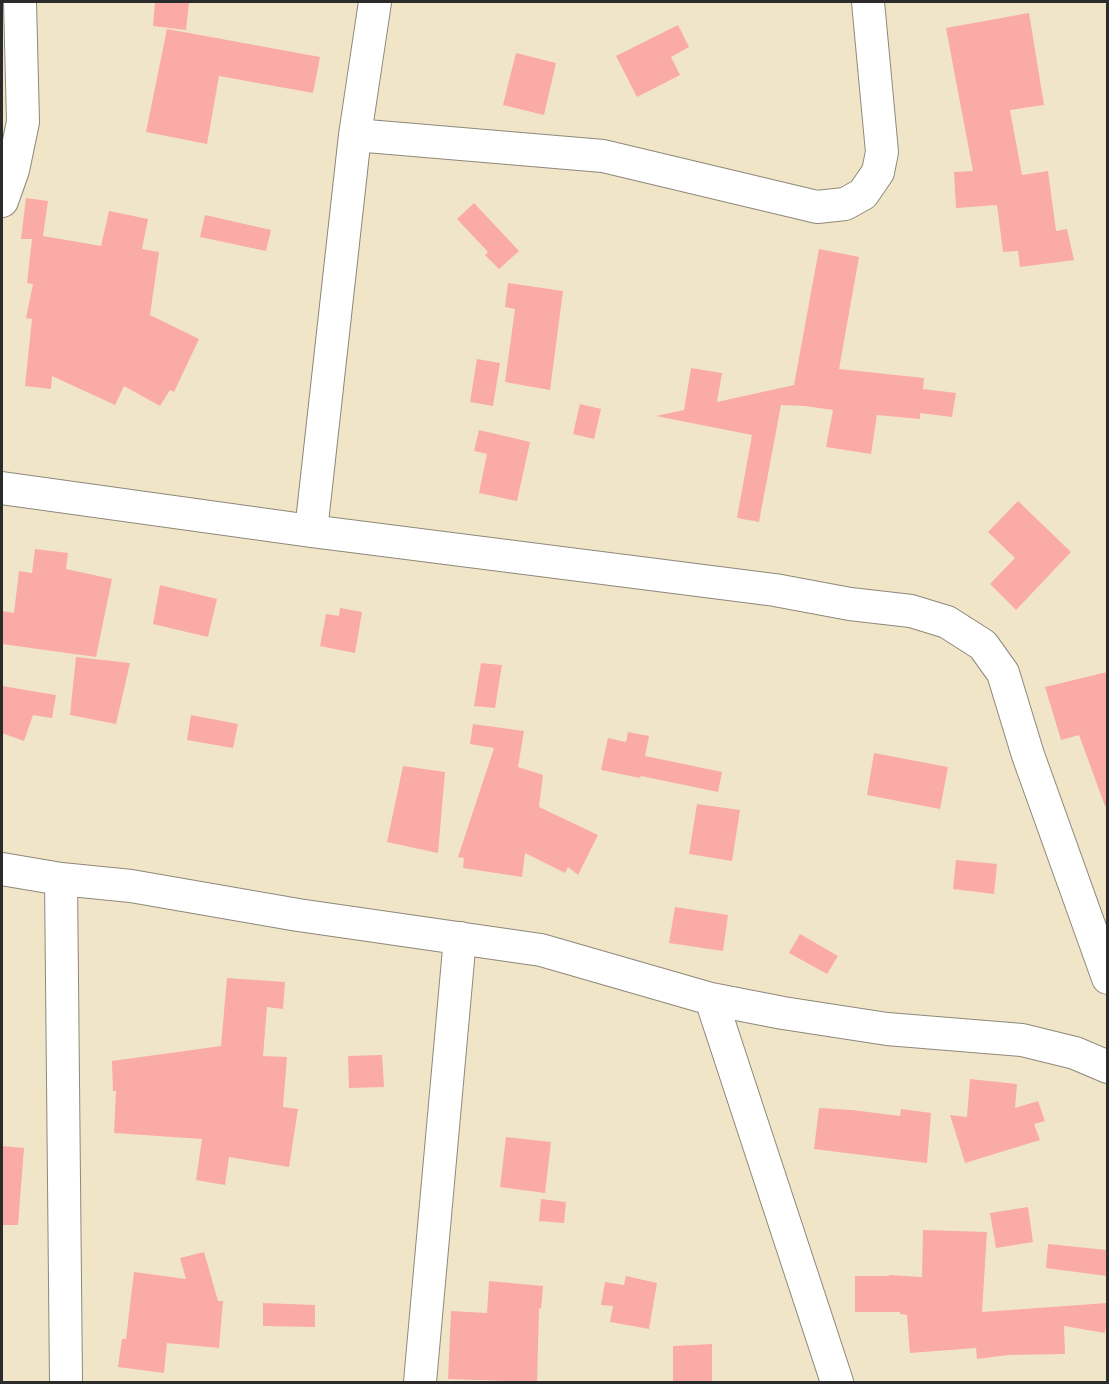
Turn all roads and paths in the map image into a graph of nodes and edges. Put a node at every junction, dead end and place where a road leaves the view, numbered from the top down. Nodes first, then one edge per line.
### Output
1 (20, 2) edge
2 (375, 2) edge
3 (868, 2) edge
4 (12, 119) edge
5 (355, 135) junction
6 (2, 201) edge
7 (2, 488) edge
8 (311, 531) junction
9 (2, 869) edge
10 (61, 879) junction
11 (460, 938) junction
12 (1107, 978) edge
13 (711, 999) junction
14 (1107, 1067) edge
15 (66, 1383) edge
16 (420, 1383) edge
17 (837, 1383) edge

1 - 4 street
2 - 5 street
3 - 5 street
4 - 6 street
5 - 8 street
7 - 8 street
8 - 12 street
9 - 10 street
10 - 11 street
10 - 15 street
11 - 13 street
11 - 16 street
13 - 14 street
13 - 17 street

